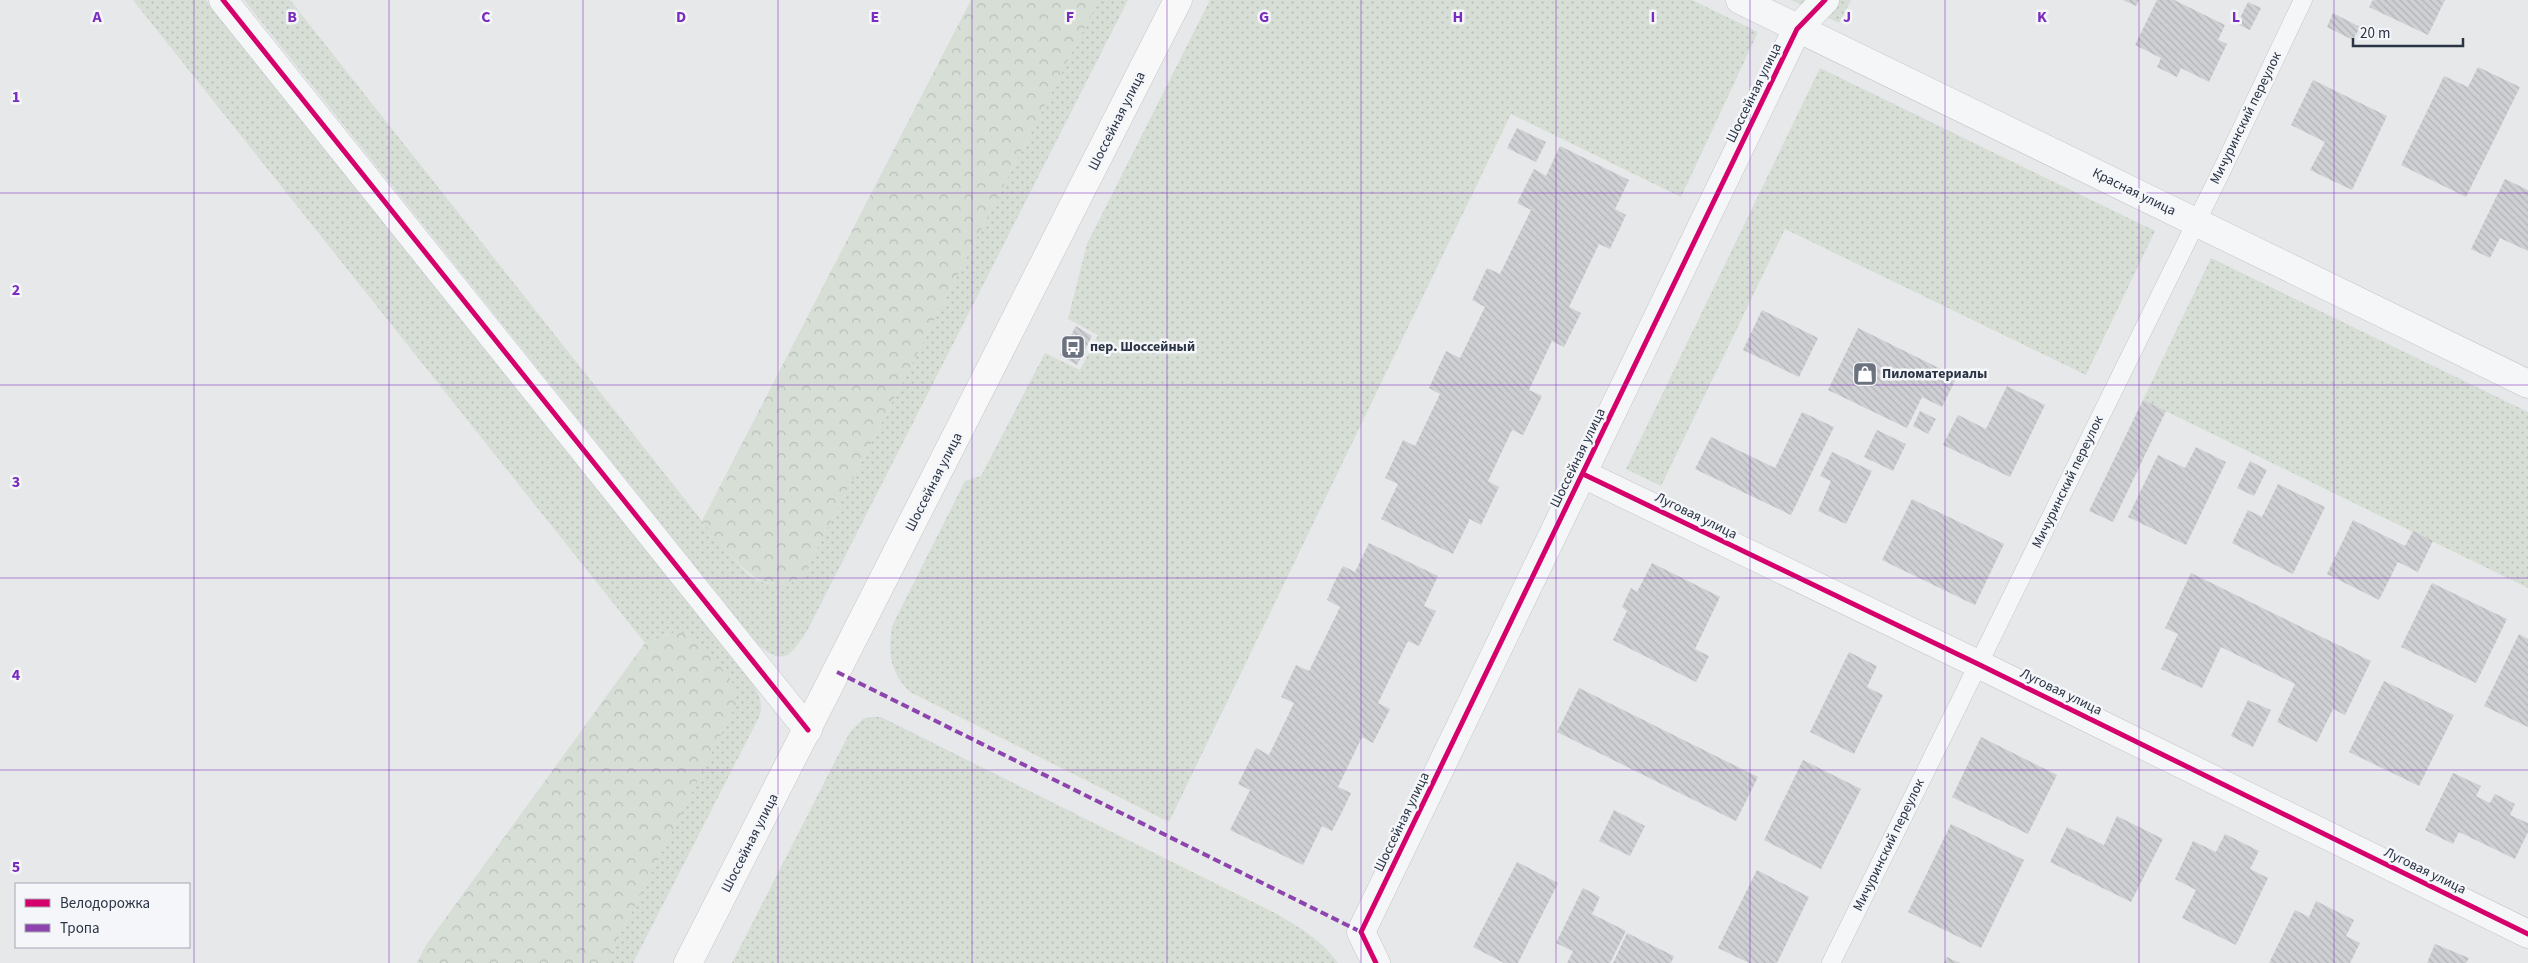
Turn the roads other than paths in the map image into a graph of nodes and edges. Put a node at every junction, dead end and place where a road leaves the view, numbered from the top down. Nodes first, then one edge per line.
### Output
1 (223, 0) edge
2 (1178, 0) edge
3 (1740, 0) edge
4 (1825, 0) edge
5 (2303, 0) edge
6 (1798, 29) junction
7 (2196, 222) junction
8 (2528, 384) edge
9 (1582, 474) junction
10 (1978, 664) junction
11 (808, 730) junction
12 (2528, 934) edge
13 (688, 963) edge
14 (1376, 963) edge
15 (1831, 963) edge

1 - 11 street
2 - 11 main road, Шоссейная улица
3 - 6 street, Красная улица
4 - 6 street, Шоссейная улица
5 - 7 lane, Мичуринский переулок
6 - 7 street, Красная улица
6 - 9 street, Шоссейная улица
7 - 8 street, Красная улица
7 - 10 lane, Мичуринский переулок
9 - 10 street, Луговая улица
9 - 14 street, Шоссейная улица
10 - 12 street, Луговая улица
10 - 15 lane, Мичуринский переулок
11 - 13 main road, Шоссейная улица

